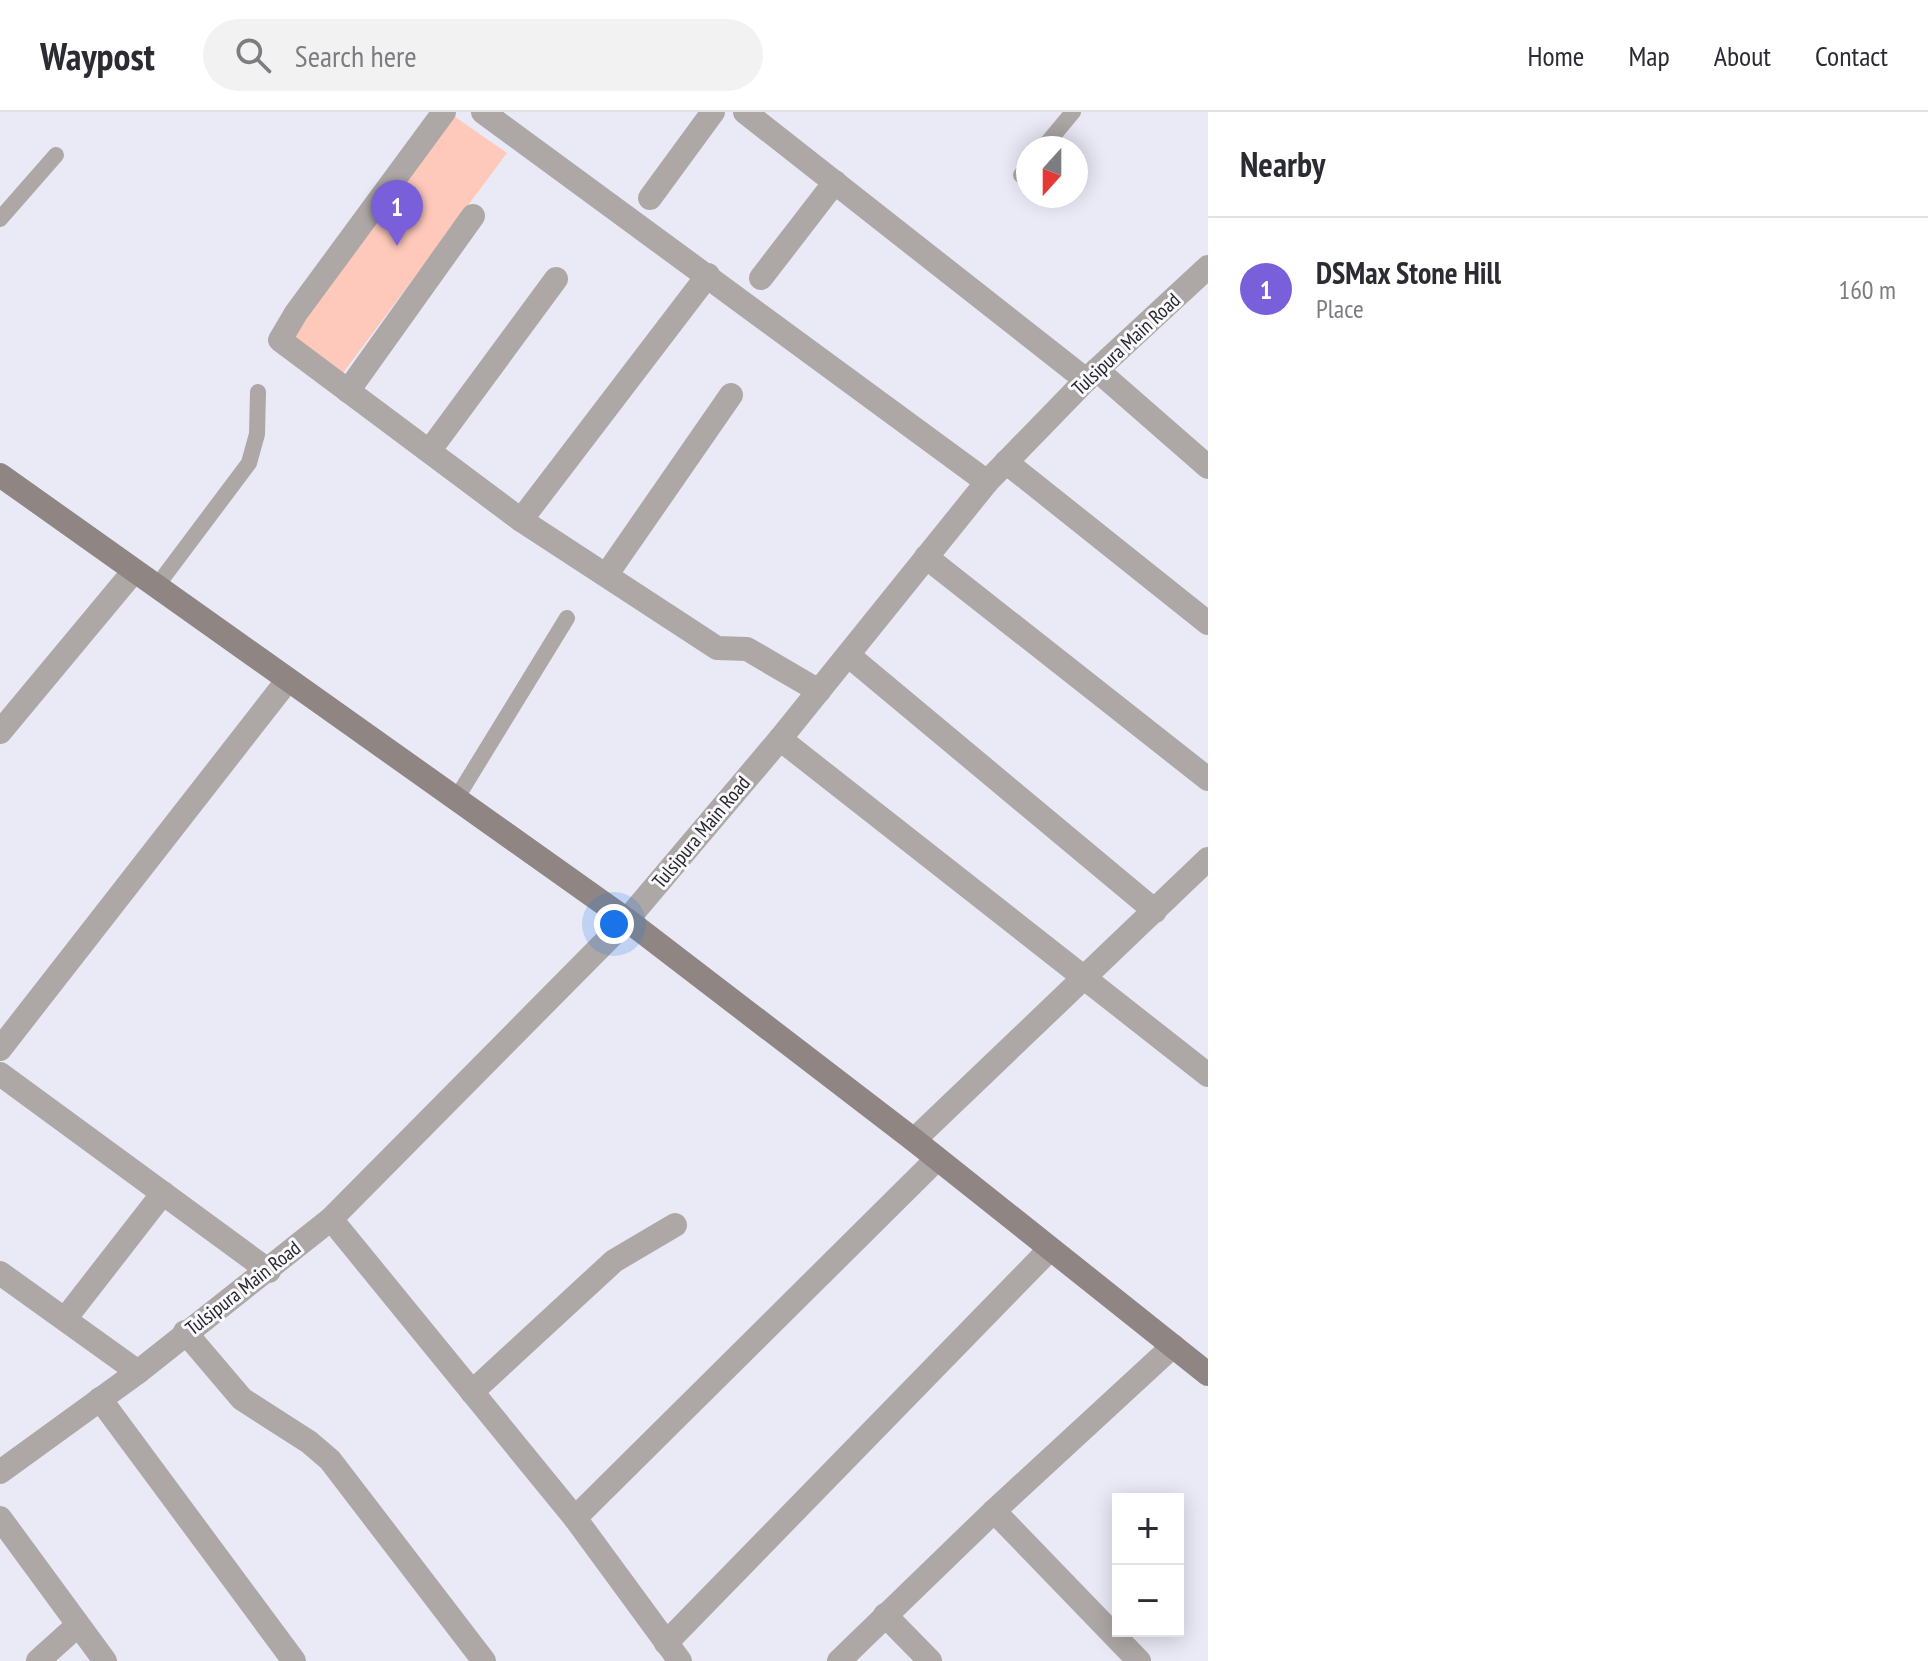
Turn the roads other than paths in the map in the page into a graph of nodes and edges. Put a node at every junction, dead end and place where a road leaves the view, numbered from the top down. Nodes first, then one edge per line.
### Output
1 (444, 112) edge
2 (483, 112) edge
3 (713, 112) edge
4 (747, 112) edge
5 (1073, 112) edge
6 (1053, 136) edge
7 (56, 155) dead end
8 (835, 182) junction
9 (650, 198) dead end
10 (473, 216) dead end
11 (0, 219) edge
12 (708, 275) junction
13 (761, 278) dead end
14 (556, 279) dead end
15 (1204, 279) edge
16 (1092, 375) junction
17 (348, 391) junction
18 (258, 392) dead end
19 (731, 395) dead end
20 (430, 450) junction
21 (1006, 462) junction
22 (1208, 467) edge
23 (0, 475) edge
24 (987, 482) junction
25 (521, 520) junction
26 (926, 557) junction
27 (134, 571) junction
28 (607, 574) junction
29 (156, 587) junction
30 (567, 618) dead end
31 (1208, 623) edge
32 (848, 655) junction
33 (287, 681) junction
34 (819, 691) junction
35 (0, 732) edge
36 (780, 739) junction
37 (1208, 779) edge
38 (456, 799) junction
39 (1208, 859) edge
40 (1155, 911) junction
41 (627, 920) junction
42 (1086, 976) junction
43 (0, 1049) edge
44 (0, 1074) edge
45 (1208, 1075) edge
46 (914, 1140) junction
47 (937, 1159) junction
48 (163, 1193) junction
49 (331, 1219) junction
50 (675, 1225) dead end
51 (1050, 1249) junction
52 (269, 1271) junction
53 (0, 1273) edge
54 (65, 1319) junction
55 (185, 1332) junction
56 (1173, 1346) junction
57 (138, 1372) junction
58 (1208, 1374) edge
59 (472, 1392) junction
60 (100, 1399) junction
61 (0, 1472) edge
62 (994, 1511) junction
63 (0, 1518) edge
64 (575, 1518) junction
65 (885, 1615) junction
66 (78, 1625) junction
67 (673, 1652) edge
68 (38, 1661) edge
69 (105, 1661) edge
70 (294, 1661) edge
71 (484, 1661) edge
72 (839, 1661) edge
73 (930, 1661) edge
74 (1139, 1661) edge

1 - 17 street
2 - 12 street
3 - 9 street
4 - 8 street
5 - 6 lane
7 - 11 lane
8 - 13 street
8 - 16 street
10 - 17 street
12 - 24 street
12 - 25 street
14 - 20 street
15 - 16 street, Tulsipura Main Road
16 - 21 street, Tulsipura Main Road
16 - 22 street
17 - 20 street
18 - 29 lane
19 - 28 street
20 - 25 street
21 - 24 street, Tulsipura Main Road
21 - 31 street
23 - 27 main road
24 - 26 street, Tulsipura Main Road
25 - 28 street
26 - 32 street, Tulsipura Main Road
26 - 37 street
27 - 29 main road
27 - 35 street
28 - 34 street
29 - 33 main road
30 - 38 lane
32 - 34 street, Tulsipura Main Road
32 - 40 street
33 - 38 main road
33 - 43 street
34 - 36 street, Tulsipura Main Road
36 - 41 street, Tulsipura Main Road
36 - 42 street
38 - 41 main road
39 - 40 street
40 - 42 street
41 - 46 main road
41 - 49 street, Tulsipura Main Road
42 - 45 street
42 - 46 street
44 - 48 street
46 - 47 main road
47 - 51 main road
47 - 64 street
48 - 52 street
48 - 54 street
49 - 52 street, Tulsipura Main Road
49 - 59 street
50 - 59 street
51 - 56 main road
51 - 67 street
52 - 55 street, Tulsipura Main Road
53 - 54 street
54 - 57 street
55 - 57 street, Tulsipura Main Road
55 - 71 street
56 - 58 main road
56 - 62 street
57 - 60 street, Tulsipura Main Road
59 - 64 street
60 - 61 street, Tulsipura Main Road
60 - 70 street
62 - 65 street
62 - 74 street
63 - 66 street
64 - 67 street
65 - 72 street
65 - 73 street
66 - 68 street
66 - 69 street

